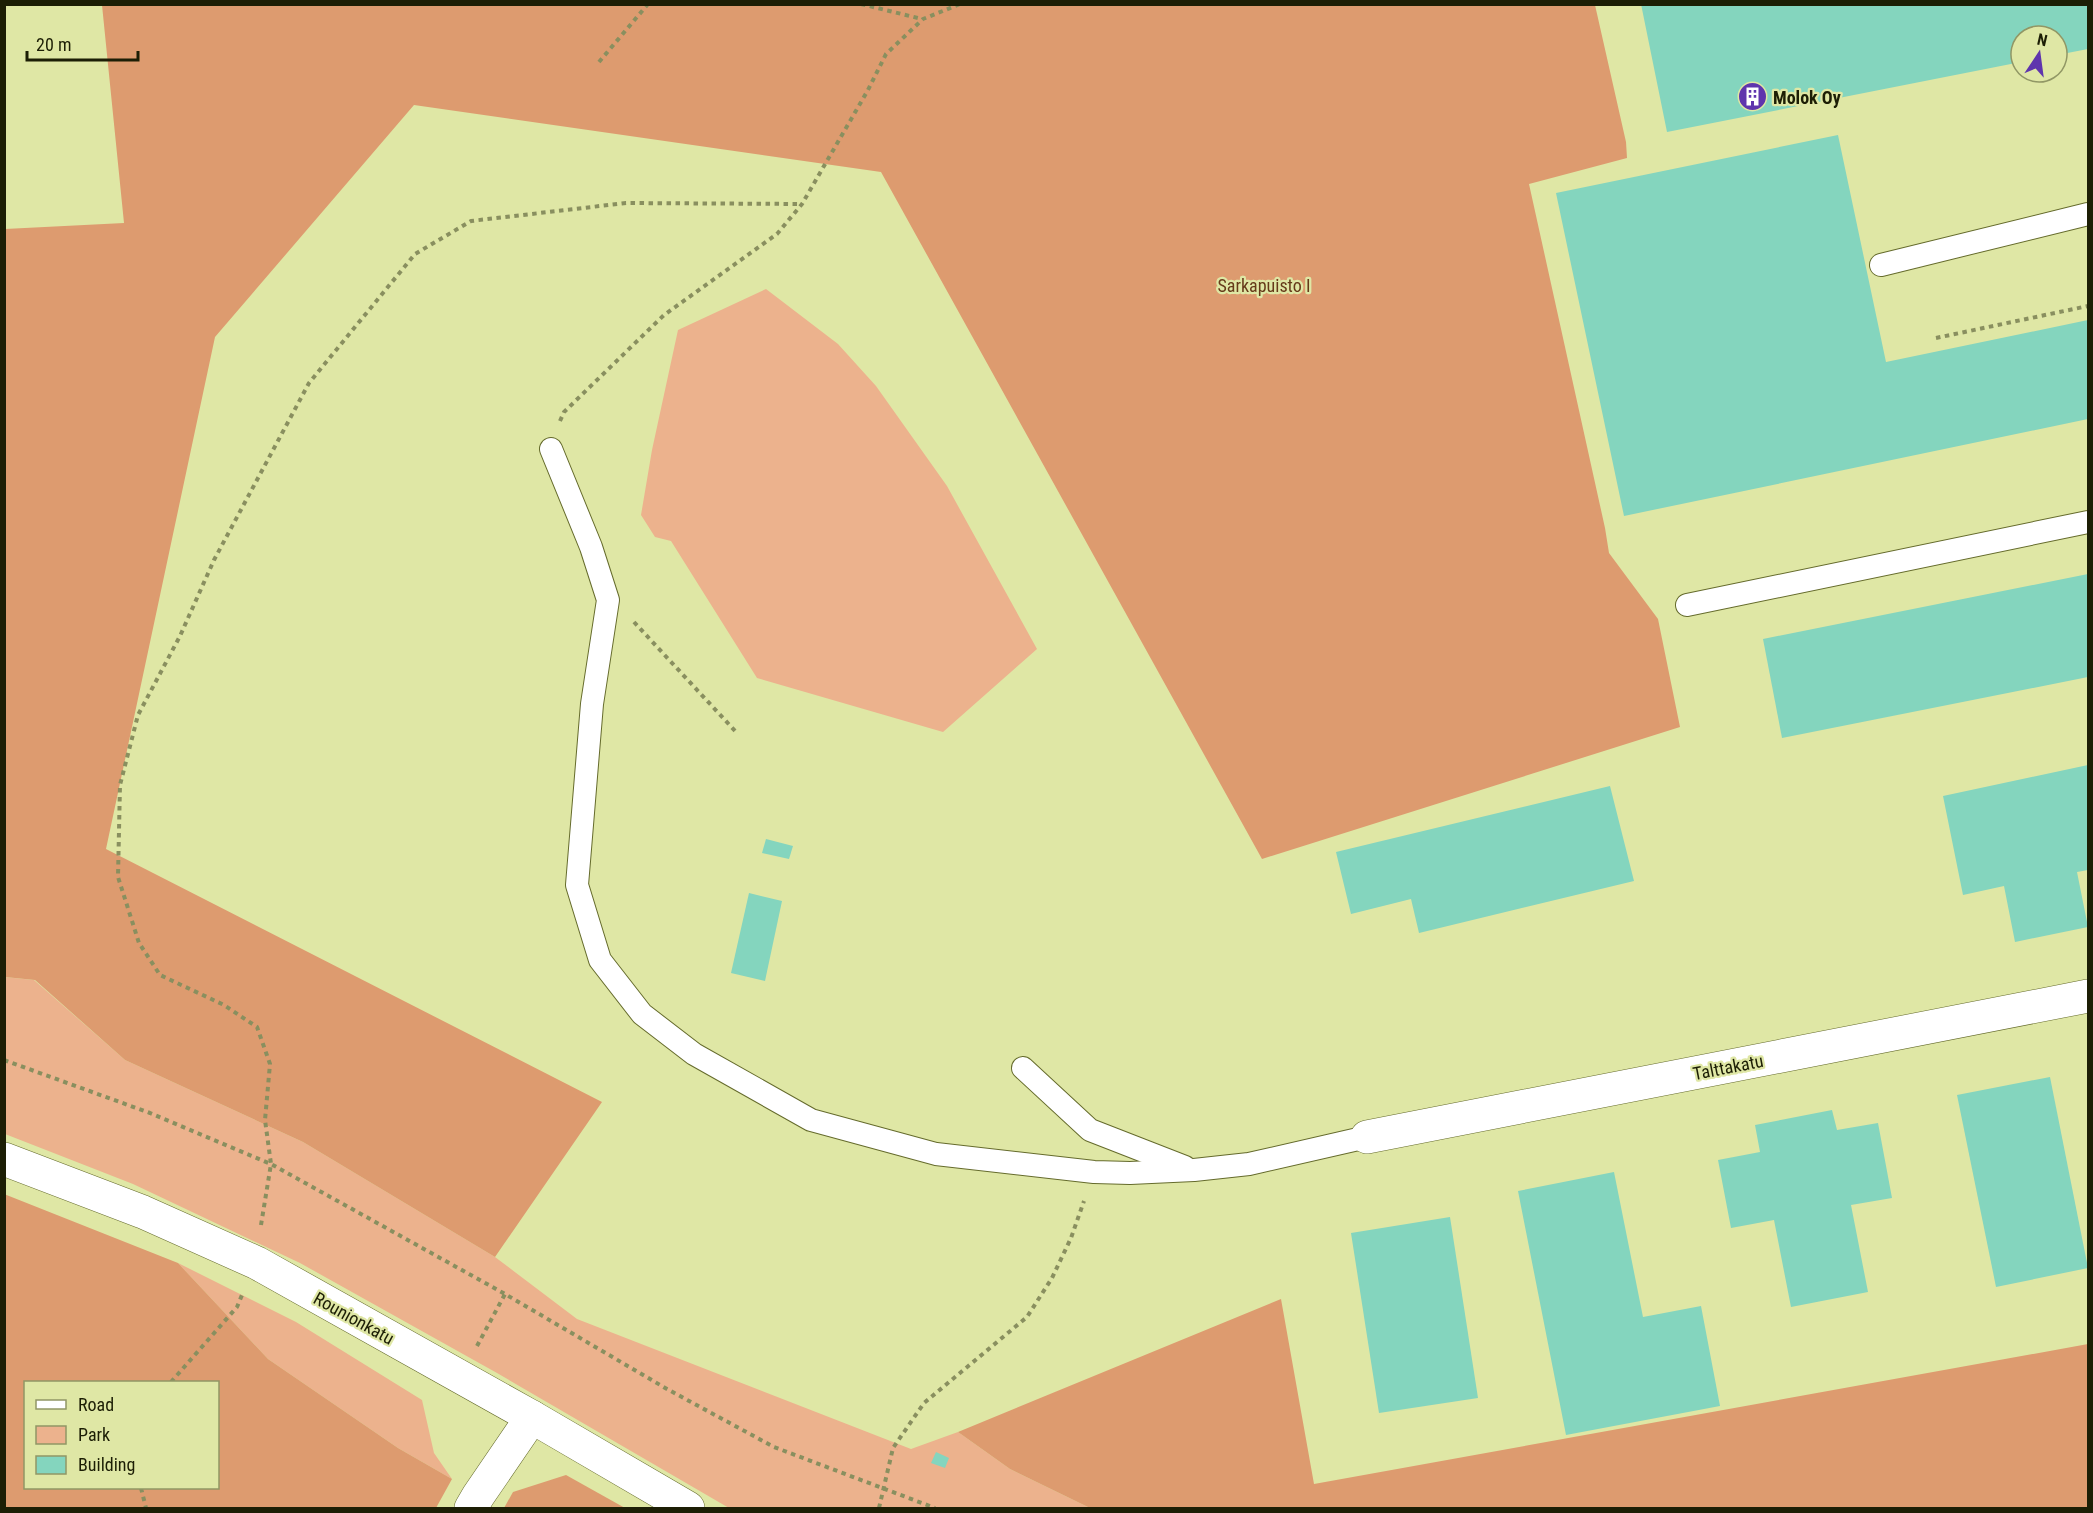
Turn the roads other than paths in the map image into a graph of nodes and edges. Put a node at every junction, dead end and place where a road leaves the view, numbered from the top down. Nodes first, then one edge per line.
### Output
1 (2088, 214) edge
2 (1881, 265) dead end
3 (551, 449) road end
4 (2088, 522) edge
5 (1687, 604) dead end
6 (2088, 996) edge
7 (1023, 1068) dead end
8 (1367, 1137) joint
9 (4, 1159) edge
10 (1194, 1170) junction
11 (532, 1417) junction
12 (471, 1509) edge
13 (687, 1509) edge

1 - 2 lane
3 - 10 lane
4 - 5 lane
6 - 8 street, Talttakatu
7 - 10 lane
8 - 10 lane
9 - 11 street, Rounionkatu
11 - 12 street
11 - 13 street, Rounionkatu

